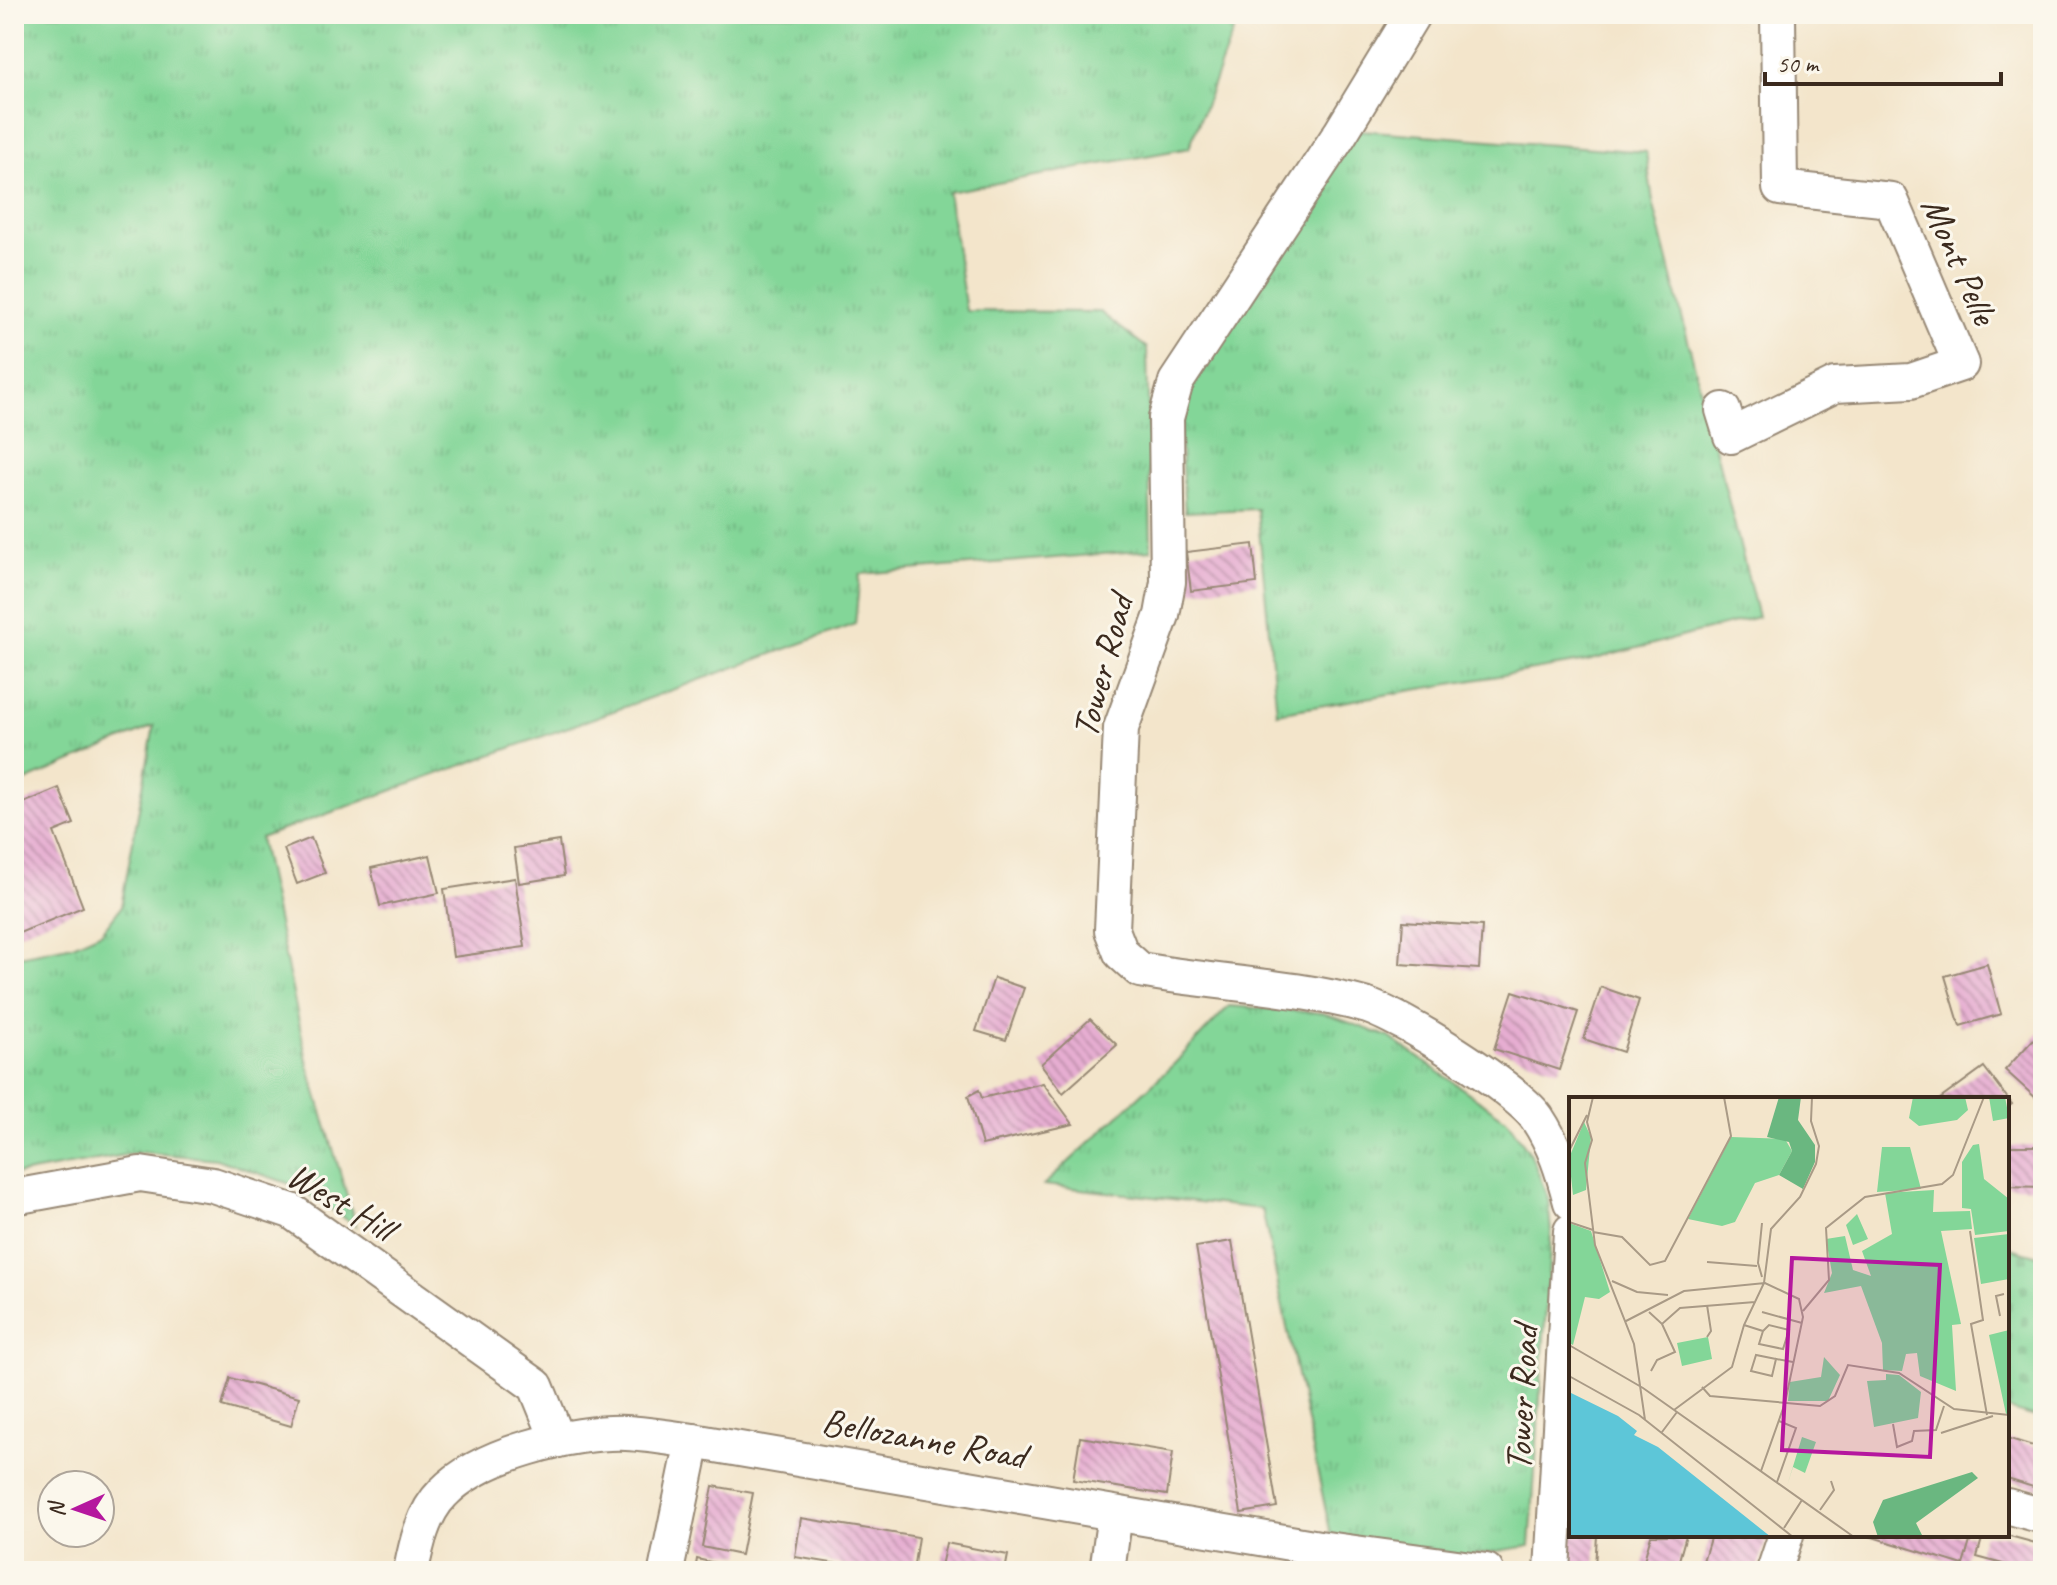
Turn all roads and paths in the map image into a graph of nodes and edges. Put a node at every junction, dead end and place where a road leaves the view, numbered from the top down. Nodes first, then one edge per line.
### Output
1 (1413, 14) edge
2 (1778, 14) edge
3 (1723, 410) dead end
4 (1569, 1195) edge
5 (14, 1197) edge
6 (1569, 1267) edge
7 (558, 1440) junction
8 (693, 1441) junction
9 (2009, 1507) edge
10 (1115, 1514) junction
11 (2043, 1516) edge
12 (1785, 1537) edge
13 (411, 1571) edge
14 (666, 1571) edge
15 (1107, 1571) edge
16 (1486, 1571) edge
17 (1552, 1571) edge
18 (1774, 1571) edge

1 - 4 street, Tower Road
2 - 3 street, Mont Pelle
5 - 7 street, West Hill
6 - 17 street, Tower Road
7 - 8 street, Bellozanne Road
7 - 13 street, Bellozanne Road
8 - 10 street, Bellozanne Road
8 - 14 street
9 - 11 street
10 - 15 street
10 - 16 street, Bellozanne Road
12 - 18 street

